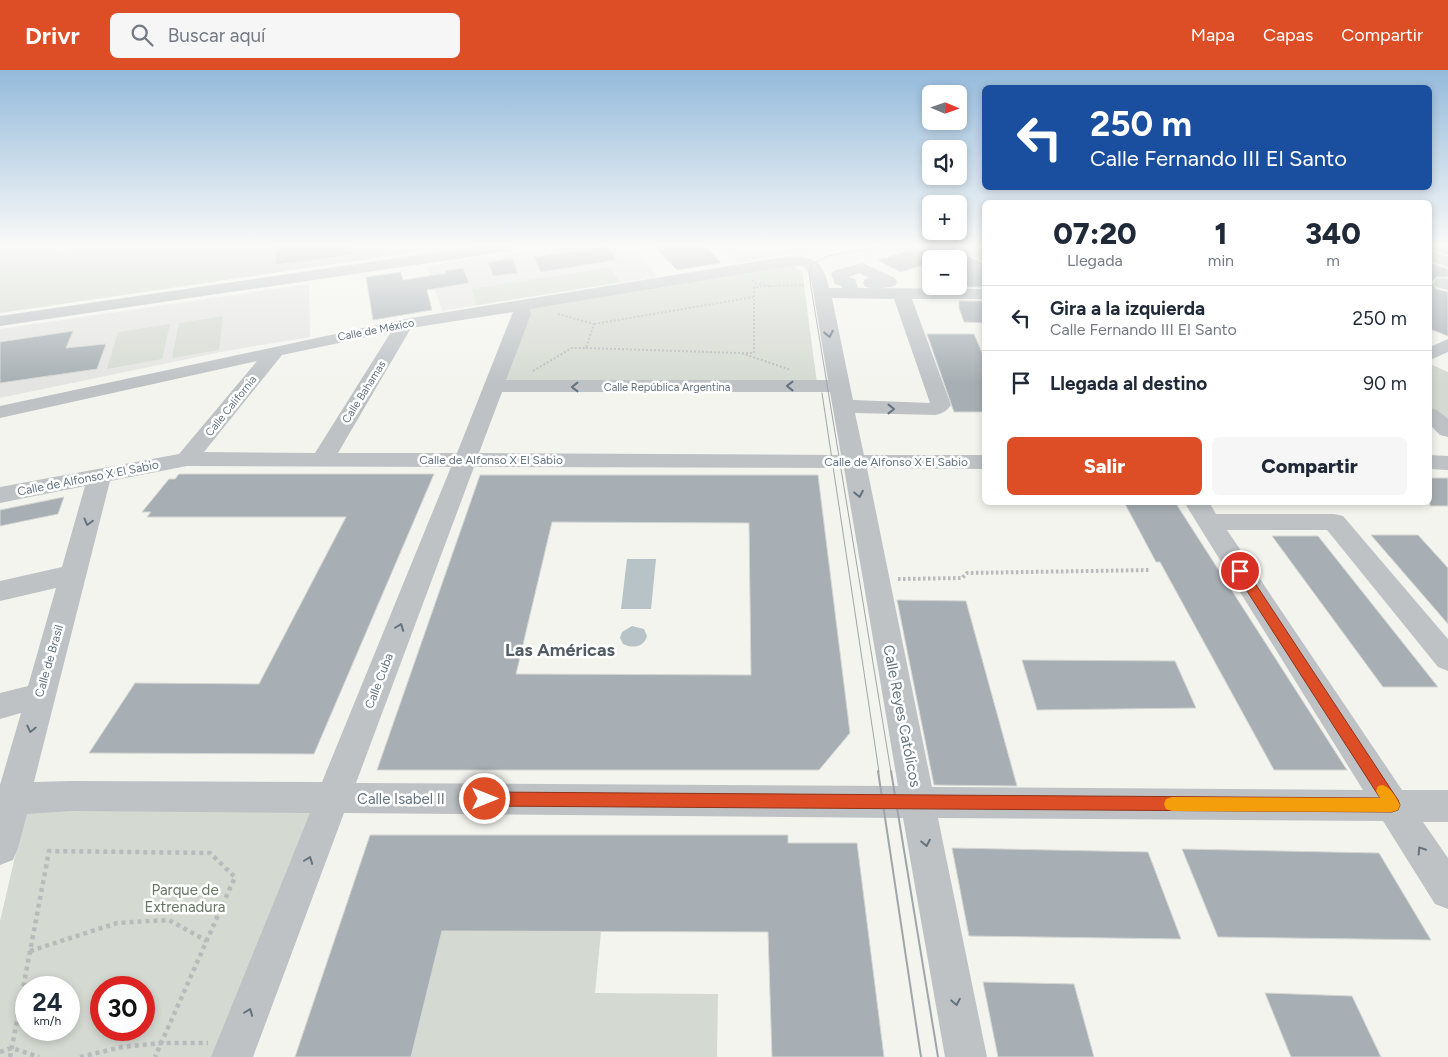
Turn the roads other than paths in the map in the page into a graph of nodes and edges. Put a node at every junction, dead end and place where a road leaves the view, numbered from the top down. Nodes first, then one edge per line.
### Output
1 (197, 292) edge
2 (617, 292) edge
3 (822, 292) edge
4 (891, 292) edge
5 (901, 293) junction
6 (982, 294) edge
7 (522, 304) junction
8 (0, 321) edge
9 (406, 324) junction
10 (1448, 345) edge
11 (275, 352) junction
12 (1432, 355) edge
13 (1432, 357) edge
14 (1448, 366) edge
15 (500, 387) junction
16 (841, 395) junction
17 (0, 412) edge
18 (1432, 416) edge
19 (1448, 430) edge
20 (187, 459) junction
21 (466, 459) junction
22 (322, 460) junction
23 (852, 461) junction
24 (982, 462) edge
25 (1432, 462) edge
26 (1448, 463) edge
27 (100, 475) junction
28 (0, 495) edge
29 (1203, 512) edge
30 (74, 574) junction
31 (0, 591) edge
32 (1448, 659) edge
33 (40, 695) junction
34 (0, 706) edge
35 (333, 798) junction
36 (14, 799) junction
37 (918, 802) junction
38 (1392, 805) junction
39 (1448, 806) edge
40 (0, 848) edge
41 (1448, 891) edge
42 (235, 1050) edge
43 (966, 1057) edge

1 - 8 street
2 - 7 street, Calle de México
3 -> 16 street, Calle Reyes Católicos
4 - 5 street
5 - 6 street
16 -> 5 street
7 - 9 street, Calle de México
7 - 15 street, Calle Cuba
9 - 11 street, Calle de México
9 - 22 street, Calle Bahamas
10 - 12 street
11 - 17 street, Calle de México
11 - 20 street, Calle California
13 - 14 street
16 -> 15 street, Calle República Argentina
15 - 21 street, Calle Cuba
16 - 23 street, Calle Reyes Católicos
18 - 19 street
20 - 22 street, Calle de Alfonso X El Sabio
20 - 27 street, Calle de Alfonso X El Sabio
21 - 22 street, Calle de Alfonso X El Sabio
21 - 23 street, Calle de Alfonso X El Sabio
35 -> 21 street, Calle Cuba
23 - 24 street, Calle de Alfonso X El Sabio
23 -> 37 street, Calle Reyes Católicos
25 - 26 street
27 - 28 street, Calle de Alfonso X El Sabio
27 -> 30 street, Calle de Brasil
29 - 32 street
29 - 38 street
30 - 31 street
30 - 33 street, Calle de Brasil
33 - 34 street
33 -> 36 street, Calle de Brasil
35 - 36 street, Calle Isabel II
35 - 37 street, Calle Isabel II
42 -> 35 street, Calle Cuba
36 - 40 street, Calle de Brasil
37 - 38 street, Calle Isabel II
37 -> 43 street, Calle Reyes Católicos
38 - 39 street, Calle Isabel II
41 -> 38 street

